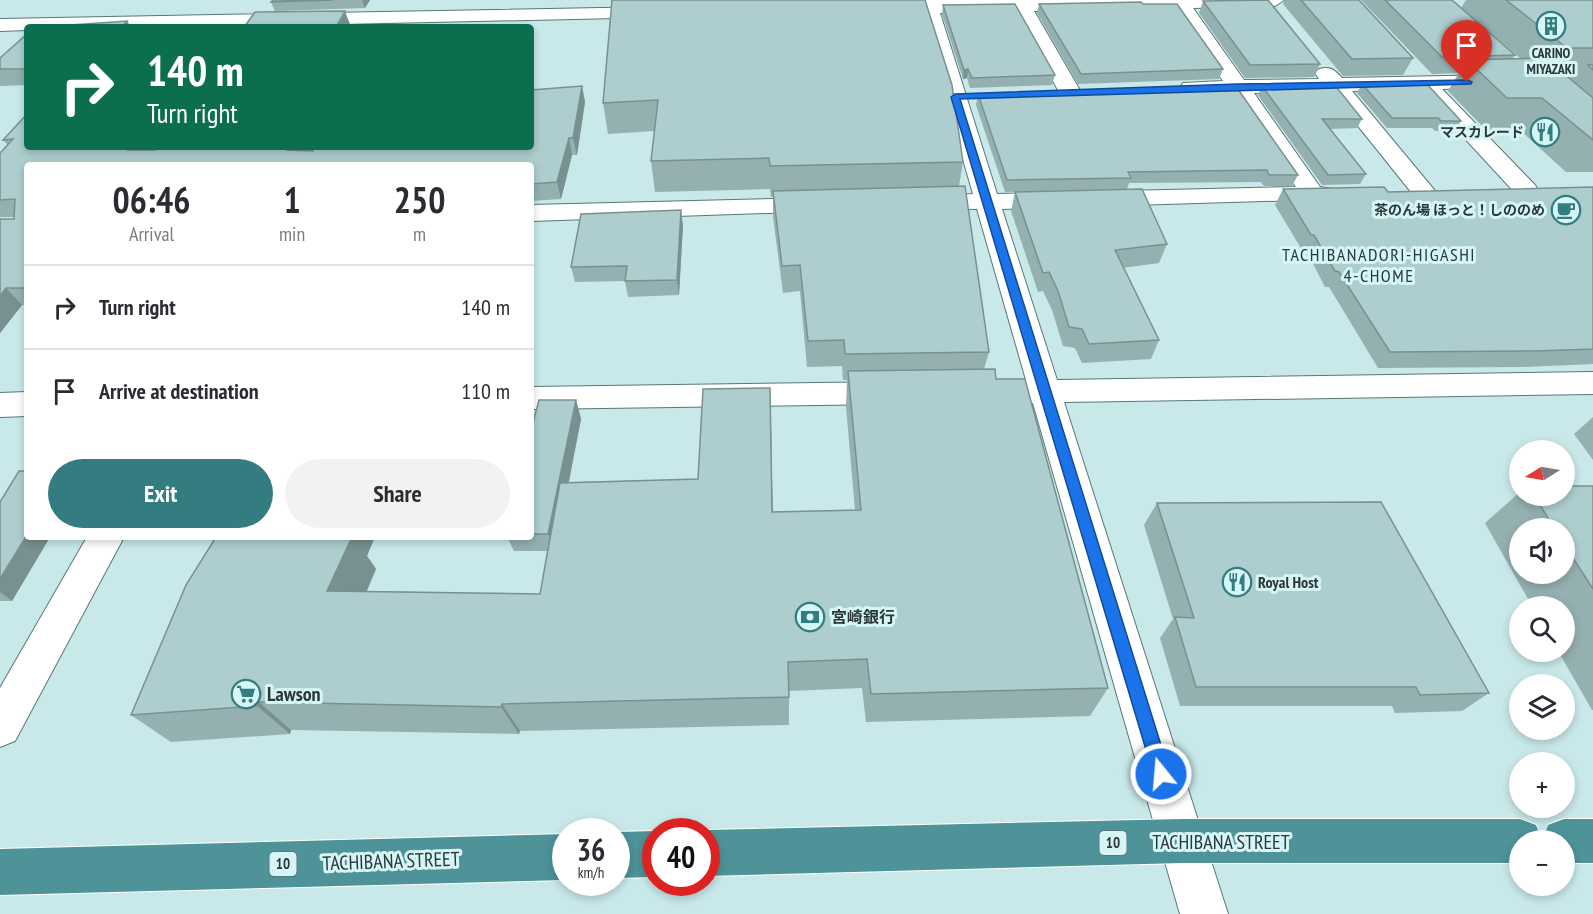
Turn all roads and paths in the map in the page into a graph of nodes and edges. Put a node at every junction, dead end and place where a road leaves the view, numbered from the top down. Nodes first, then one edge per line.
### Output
1 (401, 0) edge
2 (1179, 2) junction
3 (928, 4) edge
4 (1021, 6) junction
5 (1274, 6) edge
6 (869, 9) edge
7 (678, 13) edge
8 (389, 22) edge
9 (130, 24) edge
10 (0, 25) edge
11 (24, 25) edge
12 (1402, 58) edge
13 (1314, 59) edge
14 (1519, 81) edge
15 (1425, 83) junction
16 (1335, 84) junction
17 (1237, 87) junction
18 (1168, 89) edge
19 (1047, 93) edge
20 (978, 96) edge
21 (955, 97) junction
22 (1492, 190) edge
23 (1391, 193) edge
24 (1347, 194) edge
25 (1313, 195) junction
26 (986, 201) junction
27 (902, 203) edge
28 (842, 205) edge
29 (534, 213) edge
30 (1593, 383) edge
31 (1044, 391) junction
32 (960, 392) edge
33 (925, 393) edge
34 (534, 398) edge
35 (24, 404) edge
36 (0, 405) edge
37 (104, 540) edge
38 (0, 727) edge
39 (1509, 841) edge
40 (1575, 841) edge
41 (1593, 841) edge
42 (1182, 842) junction
43 (720, 853) edge
44 (552, 857) edge
45 (0, 872) edge
46 (1204, 914) edge

1 - 8 street
2 - 4 street
2 - 5 street
2 - 17 street
3 - 4 street
3 - 6 street
3 - 21 street
4 - 19 street
7 - 8 street
8 - 9 street
10 - 11 street
12 - 15 street
13 - 16 street
14 - 15 street
15 - 16 street
15 - 22 street
16 - 17 street
16 - 23 street
17 - 18 street
17 - 25 street
20 - 21 street
21 - 26 street
24 - 25 street
25 - 26 street
26 - 27 street
26 - 31 street
28 - 29 street
30 - 31 street
31 - 32 street
31 - 42 street
33 - 34 street
35 - 36 street
37 - 38 street
39 - 42 highway, TACHIBANA STREET / 10
40 - 41 highway
42 - 43 highway, TACHIBANA STREET / 10
42 - 46 street
44 - 45 highway, TACHIBANA STREET / 10

